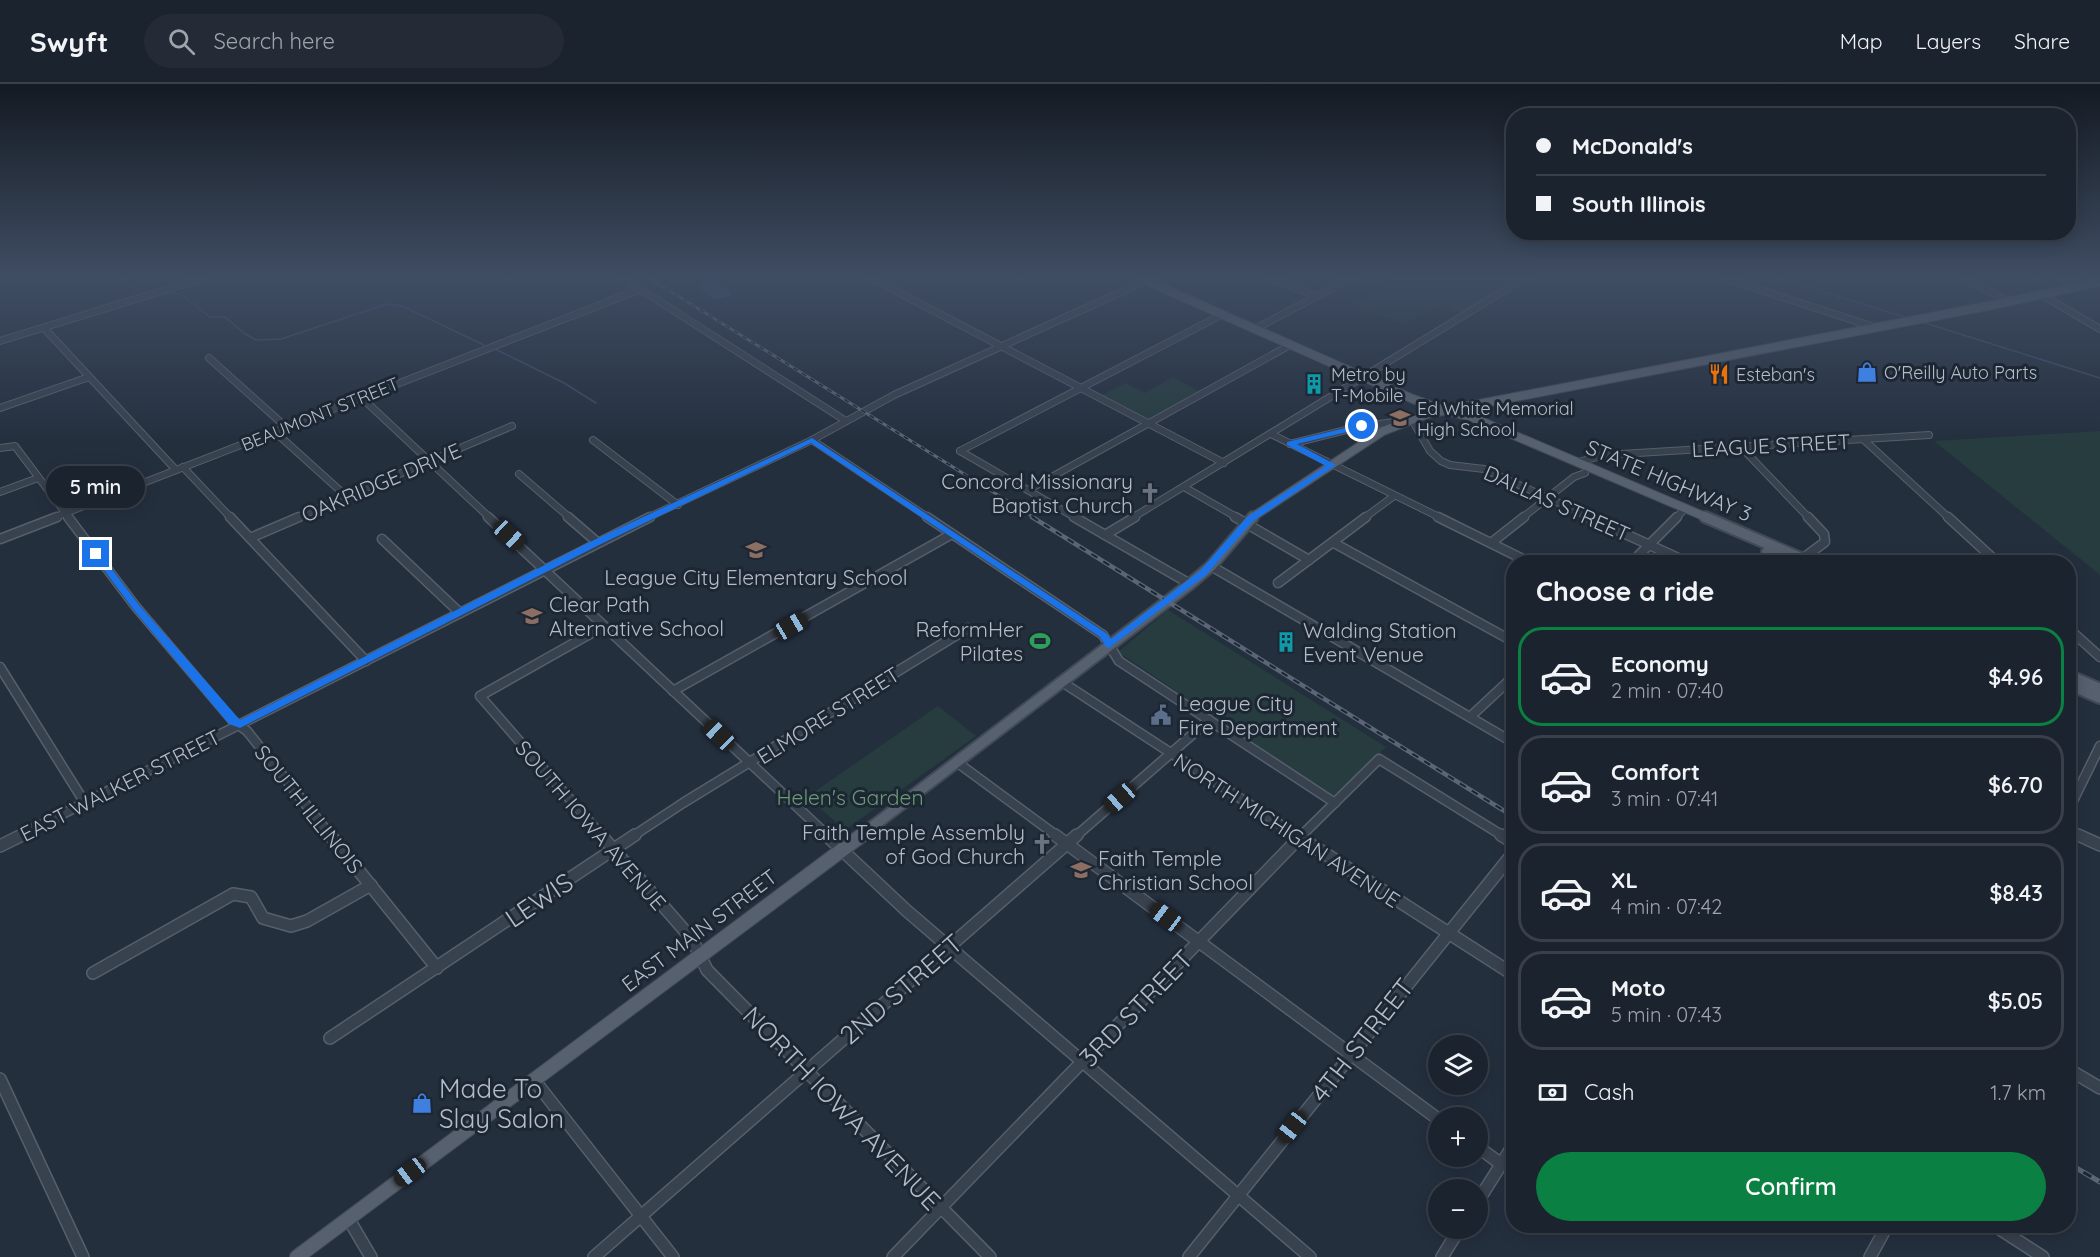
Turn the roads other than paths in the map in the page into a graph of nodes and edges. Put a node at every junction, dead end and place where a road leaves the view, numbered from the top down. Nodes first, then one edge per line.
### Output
1 (28, 333) edge
2 (48, 333) edge
3 (529, 333) edge
4 (709, 333) edge
5 (977, 333) edge
6 (1033, 333) edge
7 (1187, 333) edge
8 (1263, 333) edge
9 (1435, 333) edge
10 (1852, 333) edge
11 (0, 341) edge
12 (1290, 345) junction
13 (1004, 347) junction
14 (210, 358) dead end
15 (89, 377) junction
16 (1362, 377) junction
17 (1081, 388) junction
18 (361, 398) junction
19 (0, 408) edge
20 (1446, 411) junction
21 (1407, 420) junction
22 (846, 421) junction
23 (1150, 424) junction
24 (512, 426) dead end
25 (286, 427) junction
26 (275, 432) junction
27 (1271, 434) junction
28 (1929, 435) dead end
29 (1863, 439) junction
30 (593, 440) dead end
31 (812, 440) junction
32 (1289, 444) junction
33 (1741, 447) junction
34 (0, 448) edge
35 (1596, 458) junction
36 (430, 460) junction
37 (1224, 463) junction
38 (1332, 465) junction
39 (179, 469) junction
40 (1575, 469) junction
41 (1589, 471) junction
42 (519, 474) dead end
43 (38, 478) junction
44 (1184, 487) junction
45 (1028, 490) junction
46 (0, 492) edge
47 (346, 496) junction
48 (1394, 496) junction
49 (1548, 498) junction
50 (678, 505) junction
51 (1683, 511) junction
52 (65, 514) junction
53 (1245, 524) junction
54 (952, 534) junction
55 (1105, 535) junction
56 (250, 538) junction
57 (0, 539) edge
58 (382, 539) dead end
59 (597, 542) junction
60 (1334, 543) junction
61 (1491, 543) junction
62 (1650, 545) junction
63 (1515, 555) edge
64 (1639, 555) edge
65 (1672, 555) edge
66 (1776, 555) edge
67 (1789, 555) edge
68 (1810, 555) edge
69 (1989, 555) edge
70 (1309, 560) junction
71 (1211, 566) junction
72 (545, 568) junction
73 (1278, 583) dead end
74 (1190, 584) junction
75 (460, 613) junction
76 (604, 626) junction
77 (968, 628) dead end
78 (2076, 635) edge
79 (1506, 638) edge
80 (1109, 645) junction
81 (2100, 657) edge
82 (366, 661) junction
83 (0, 667) edge
84 (2076, 678) edge
85 (1062, 682) junction
86 (1506, 683) edge
87 (2076, 688) edge
88 (2100, 689) edge
89 (673, 691) junction
90 (2100, 698) edge
91 (1470, 717) junction
92 (1209, 720) junction
93 (240, 725) junction
94 (1506, 738) edge
95 (2100, 746) edge
96 (1170, 754) junction
97 (958, 763) junction
98 (750, 764) junction
99 (2076, 796) edge
100 (85, 803) junction
101 (1335, 803) junction
102 (2076, 834) edge
103 (1299, 838) junction
104 (1506, 838) edge
105 (1067, 844) junction
106 (2100, 845) edge
107 (0, 846) edge
108 (613, 851) junction
109 (840, 851) junction
110 (1506, 862) edge
111 (370, 885) junction
112 (1447, 932) junction
113 (1200, 942) junction
114 (949, 947) junction
115 (700, 955) junction
116 (437, 968) junction
117 (1506, 970) edge
118 (93, 973) dead end
119 (330, 1038) dead end
120 (1350, 1054) junction
121 (1083, 1063) junction
122 (808, 1071) junction
123 (2076, 1074) edge
124 (0, 1079) edge
125 (534, 1080) junction
126 (2100, 1088) edge
127 (1428, 1112) edge
128 (1488, 1154) edge
129 (1506, 1156) edge
130 (1501, 1164) junction
131 (1488, 1185) edge
132 (1238, 1196) junction
133 (941, 1209) junction
134 (640, 1216) junction
135 (348, 1218) junction
136 (1883, 1233) edge
137 (2006, 1233) edge
138 (1453, 1239) edge
139 (83, 1257) edge
140 (297, 1257) edge
141 (371, 1257) edge
142 (594, 1257) edge
143 (673, 1257) edge
144 (894, 1257) edge
145 (990, 1257) edge
146 (1189, 1257) edge
147 (1310, 1257) edge
148 (1442, 1257) edge
149 (1870, 1257) edge
150 (2043, 1257) edge

1 - 11 street
2 - 15 street
3 - 18 street, BEAUMONT STREET
4 - 22 street
5 - 13 street
6 - 13 street, EAST WALKER STREET
7 - 17 street
8 - 12 main road, STATE HIGHWAY 3
9 - 16 street
10 - 20 main road, EAST MAIN STREET
12 - 16 main road, STATE HIGHWAY 3
12 - 23 street
13 - 17 street
13 - 22 street, EAST WALKER STREET
14 - 25 street
15 - 19 street
15 - 39 street
16 - 20 main road, STATE HIGHWAY 3
16 - 27 street
17 - 23 street
17 - 45 street
18 - 25 street, BEAUMONT STREET
18 - 36 street
20 - 21 main road, EAST MAIN STREET
20 - 40 main road, STATE HIGHWAY 3
21 - 32 street
21 - 38 main road, EAST MAIN STREET
21 - 49 street, DALLAS STREET
22 - 31 street, EAST WALKER STREET
23 - 37 street
23 - 45 street
24 - 36 street, OAKRIDGE DRIVE
25 - 26 street, BEAUMONT STREET
26 - 39 street, BEAUMONT STREET
26 - 47 street
27 - 32 street
27 - 37 street
28 - 29 street, LEAGUE STREET
29 - 33 street, LEAGUE STREET
29 - 69 street
30 - 50 street
31 - 50 street, EAST WALKER STREET
31 - 54 street
32 - 38 street
33 - 35 street, LEAGUE STREET
33 - 68 street
34 - 43 street, SOUTH ILLINOIS
35 - 40 street, LEAGUE STREET
35 - 41 street
36 - 47 street, OAKRIDGE DRIVE
36 - 72 street
37 - 44 street
38 - 48 street
38 - 53 main road, EAST MAIN STREET
39 - 52 street, BEAUMONT STREET
39 - 56 street
40 - 41 main road, STATE HIGHWAY 3
40 - 41 street
40 - 49 street
41 - 51 main road, STATE HIGHWAY 3
42 - 59 street
43 - 46 street
43 - 52 street, SOUTH ILLINOIS
44 - 53 street
44 - 55 street
45 - 55 street
47 - 56 street, OAKRIDGE DRIVE
48 - 60 street
48 - 61 street
49 - 61 street
49 - 62 street, DALLAS STREET
50 - 59 street, EAST WALKER STREET
51 - 62 street
51 - 66 main road, STATE HIGHWAY 3
51 - 67 main road, STATE HIGHWAY 3
52 - 57 street, BEAUMONT STREET
52 - 93 street, SOUTH ILLINOIS
53 - 70 street
53 - 71 main road, EAST MAIN STREET
54 - 80 street
54 - 89 street
55 - 74 street
56 - 82 street
58 - 75 street
59 - 72 street, EAST WALKER STREET
60 - 70 street
60 - 79 street
61 - 63 street
62 - 64 street
62 - 65 street, DALLAS STREET
70 - 73 street
71 - 74 main road, EAST MAIN STREET
71 - 91 street
72 - 75 street, EAST WALKER STREET
72 - 76 street
74 - 80 main road, EAST MAIN STREET
75 - 82 street, EAST WALKER STREET
76 - 89 street
76 - 108 street, SOUTH IOWA AVENUE
77 - 98 street, ELMORE STREET
78 - 81 street
80 - 85 main road, EAST MAIN STREET
80 - 92 street
82 - 93 street, EAST WALKER STREET
83 - 100 street
84 - 88 main road
85 - 96 street, NORTH MICHIGAN AVENUE
85 - 97 main road, EAST MAIN STREET
86 - 91 street
87 - 90 main road
89 - 98 street
91 - 94 street
92 - 96 street, 2ND STREET
92 - 101 street
93 - 100 street, EAST WALKER STREET
93 - 111 street, SOUTH ILLINOIS
95 - 99 street
96 - 103 street, NORTH MICHIGAN AVENUE
96 - 105 street, 2ND STREET
97 - 105 street
97 - 109 main road, EAST MAIN STREET
98 - 108 street, LEWIS
98 - 109 street
100 - 107 street, EAST WALKER STREET
101 - 103 street, 3RD STREET
101 - 104 street, 3RD STREET
102 - 106 street
103 - 112 street, NORTH MICHIGAN AVENUE
103 - 113 street, 3RD STREET
105 - 113 street
105 - 114 street, 2ND STREET
108 - 115 street, SOUTH IOWA AVENUE
108 - 116 street, LEWIS
109 - 114 street
109 - 115 main road, EAST MAIN STREET
110 - 112 street, 4TH STREET
111 - 116 street, SOUTH ILLINOIS
111 - 118 street
112 - 117 street, NORTH MICHIGAN AVENUE
112 - 120 street, 4TH STREET
113 - 120 street
113 - 121 street, 3RD STREET
114 - 121 street
114 - 122 street, 2ND STREET
115 - 122 street, NORTH IOWA AVENUE
115 - 125 main road, EAST MAIN STREET
116 - 119 street, LEWIS
120 - 127 street
120 - 132 street, 4TH STREET
121 - 132 street
121 - 133 street, 3RD STREET
122 - 133 street, NORTH IOWA AVENUE
122 - 134 street, 2ND STREET
123 - 126 street
124 - 139 street
125 - 134 street
125 - 135 main road, EAST MAIN STREET
128 - 130 street
129 - 130 street
130 - 131 street
132 - 146 street, 4TH STREET
132 - 147 street
133 - 144 street, 3RD STREET
133 - 145 street, NORTH IOWA AVENUE
134 - 142 street, 2ND STREET
134 - 143 street
135 - 140 main road, EAST MAIN STREET
135 - 141 street
136 - 149 street
137 - 150 street
138 - 148 street

